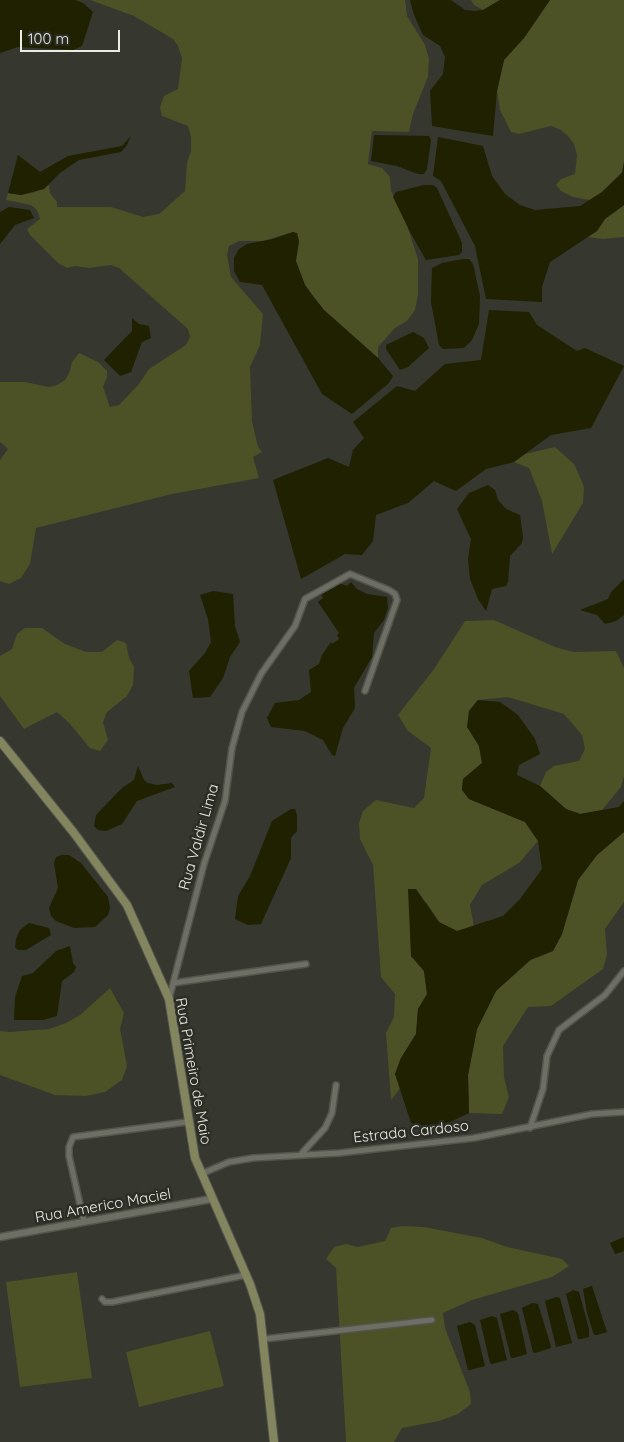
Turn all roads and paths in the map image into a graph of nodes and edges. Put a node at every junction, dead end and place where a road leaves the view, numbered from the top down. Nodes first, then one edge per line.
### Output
1 (365, 691) dead end
2 (0, 741) edge
3 (306, 964) dead end
4 (624, 971) edge
5 (174, 983) junction
6 (169, 999) junction
7 (336, 1085) dead end
8 (624, 1112) edge
9 (187, 1122) junction
10 (530, 1128) junction
11 (301, 1154) junction
12 (201, 1174) junction
13 (211, 1199) junction
14 (84, 1222) junction
15 (0, 1237) edge
16 (246, 1275) junction
17 (102, 1299) dead end
18 (432, 1320) dead end
19 (264, 1339) junction
20 (274, 1442) edge

1 - 5 street, Rua Valdir Lima
2 - 6 main road, Rua Primeiro de Maio
3 - 5 street
4 - 10 street
5 - 6 street, Rua Valdir Lima
6 - 9 main road, Rua Primeiro de Maio
7 - 11 street
8 - 10 street, Estrada Cardoso
9 - 12 main road, Rua Primeiro de Maio
9 - 14 street
10 - 11 street, Estrada Cardoso
11 - 12 street, Estrada Cardoso
12 - 13 main road, Rua Primeiro de Maio
13 - 14 street, Rua Americo Maciel
13 - 16 main road, Rua Primeiro de Maio
14 - 15 street, Rua Americo Maciel
16 - 17 street
16 - 19 main road, Rua Primeiro de Maio
18 - 19 street
19 - 20 main road, Rua Primeiro de Maio

